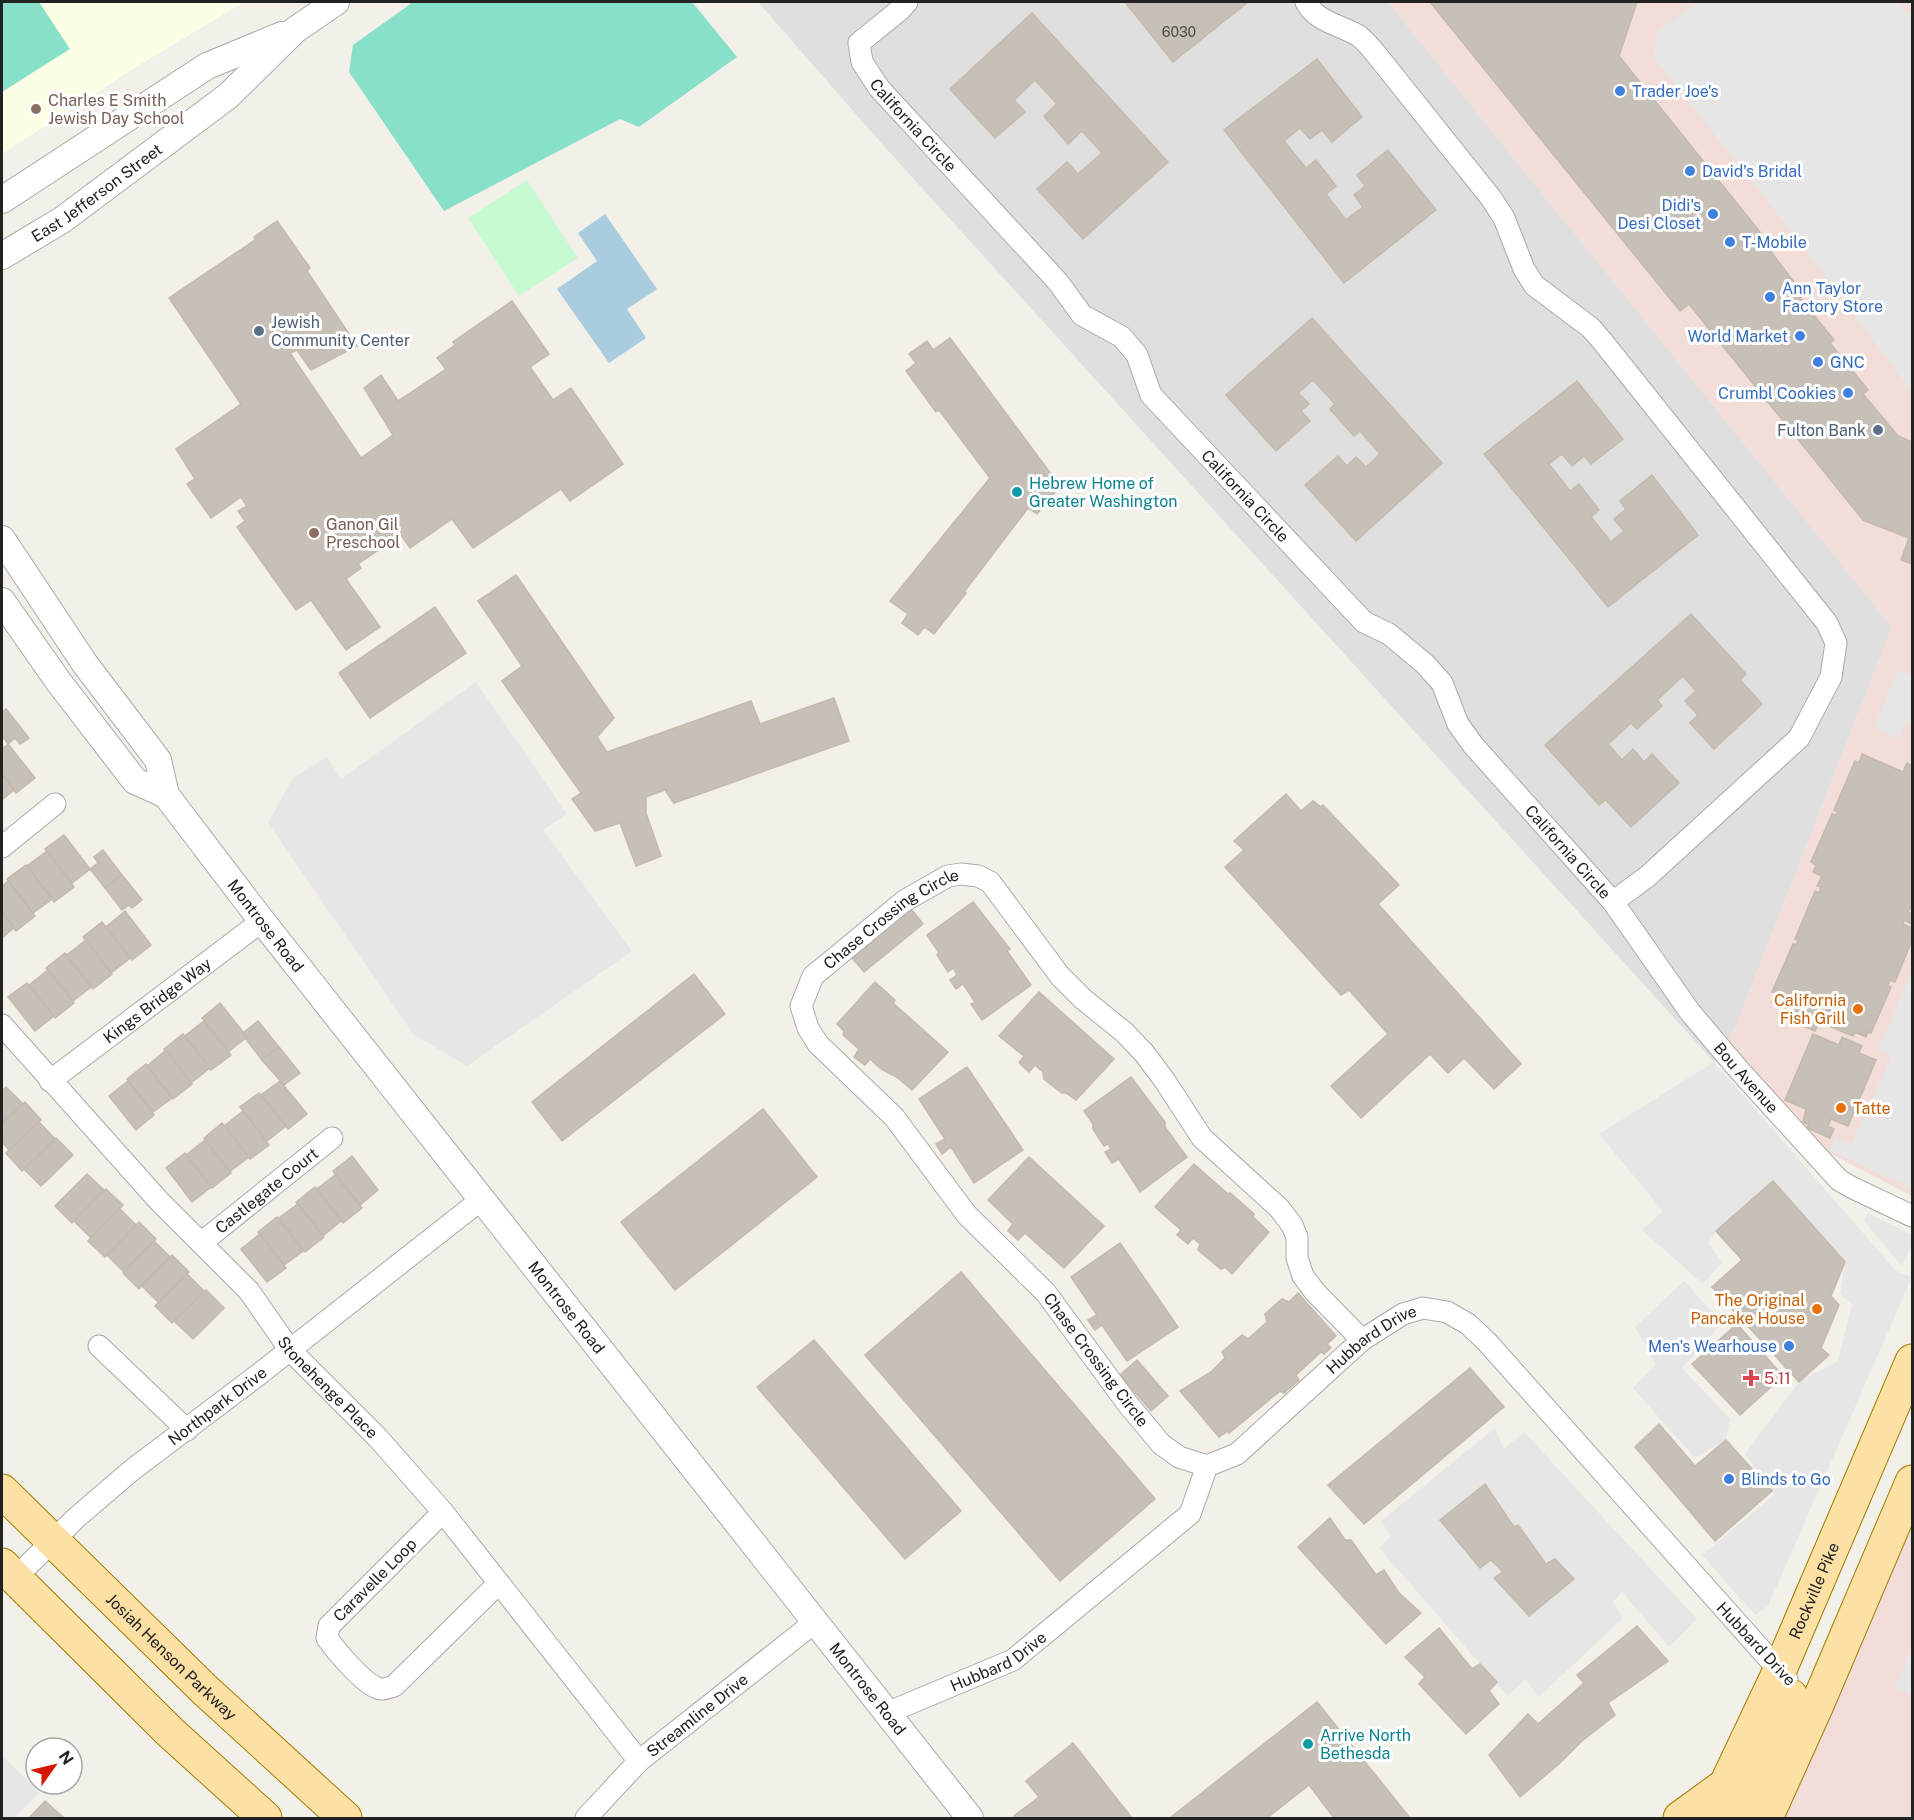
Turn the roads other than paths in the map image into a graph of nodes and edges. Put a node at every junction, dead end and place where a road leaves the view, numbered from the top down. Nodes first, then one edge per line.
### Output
1 (336, 2) edge
2 (907, 2) edge
3 (1306, 2) edge
4 (295, 30) junction
5 (2, 200) edge
6 (2, 256) edge
7 (2, 539) edge
8 (2, 601) edge
9 (166, 795) junction
10 (55, 804) dead end
11 (2, 847) edge
12 (1612, 902) junction
13 (262, 921) junction
14 (2, 1025) edge
15 (50, 1081) junction
16 (332, 1138) dead end
17 (482, 1199) junction
18 (1912, 1216) edge
19 (201, 1243) junction
20 (1362, 1340) junction
21 (99, 1346) dead end
22 (290, 1350) junction
23 (1912, 1361) edge
24 (186, 1430) junction
25 (1207, 1466) junction
26 (1912, 1482) edge
27 (2, 1491) edge
28 (443, 1512) junction
29 (52, 1541) junction
30 (8, 1571) edge
31 (498, 1584) junction
32 (815, 1622) junction
33 (1797, 1688) junction
34 (887, 1713) junction
35 (639, 1761) junction
36 (1726, 1785) junction
37 (265, 1818) edge
38 (345, 1818) edge
39 (586, 1818) edge
40 (970, 1818) edge
41 (1680, 1818) edge
42 (1710, 1818) edge
43 (1739, 1818) edge
44 (1766, 1818) edge

1 - 4 street, East Jefferson Street
2 - 12 street, California Circle
3 - 12 street, California Circle
4 - 5 street, East Jefferson Street
4 - 6 street, East Jefferson Street
7 - 9 street, Montrose Road
8 - 9 street, Montrose Road
9 - 13 street, Montrose Road
10 - 11 street
12 - 18 street, Bou Avenue
13 - 15 street, Kings Bridge Way
13 - 17 street, Montrose Road
14 - 15 street, Stonehenge Place
15 - 19 street, Stonehenge Place
16 - 19 street, Castlegate Court
17 - 22 street, Northpark Drive
17 - 32 street, Montrose Road
19 - 22 street, Stonehenge Place
20 - 25 street, Hubbard Drive
20 - 25 street, Chase Crossing Circle
20 - 33 street, Hubbard Drive
21 - 24 street
22 - 24 street, Northpark Drive
22 - 28 street, Stonehenge Place
23 - 33 main road, Rockville Pike
24 - 29 street, Northpark Drive
25 - 34 street, Hubbard Drive
26 - 33 main road, Rockville Pike
27 - 29 main road, Josiah Henson Parkway
28 - 31 street, Stonehenge Place
28 - 31 street, Caravelle Loop
29 - 30 street, Northpark Drive
29 - 38 main road, Josiah Henson Parkway
30 - 37 main road
31 - 35 street, Stonehenge Place
32 - 34 street, Montrose Road
32 - 35 street, Streamline Drive
33 - 36 main road, Rockville Pike
33 - 43 main road
33 - 44 main road, Rockville Pike
34 - 40 street, Montrose Road
35 - 39 street, Streamline Drive
36 - 41 main road
36 - 42 main road, Rockville Pike

